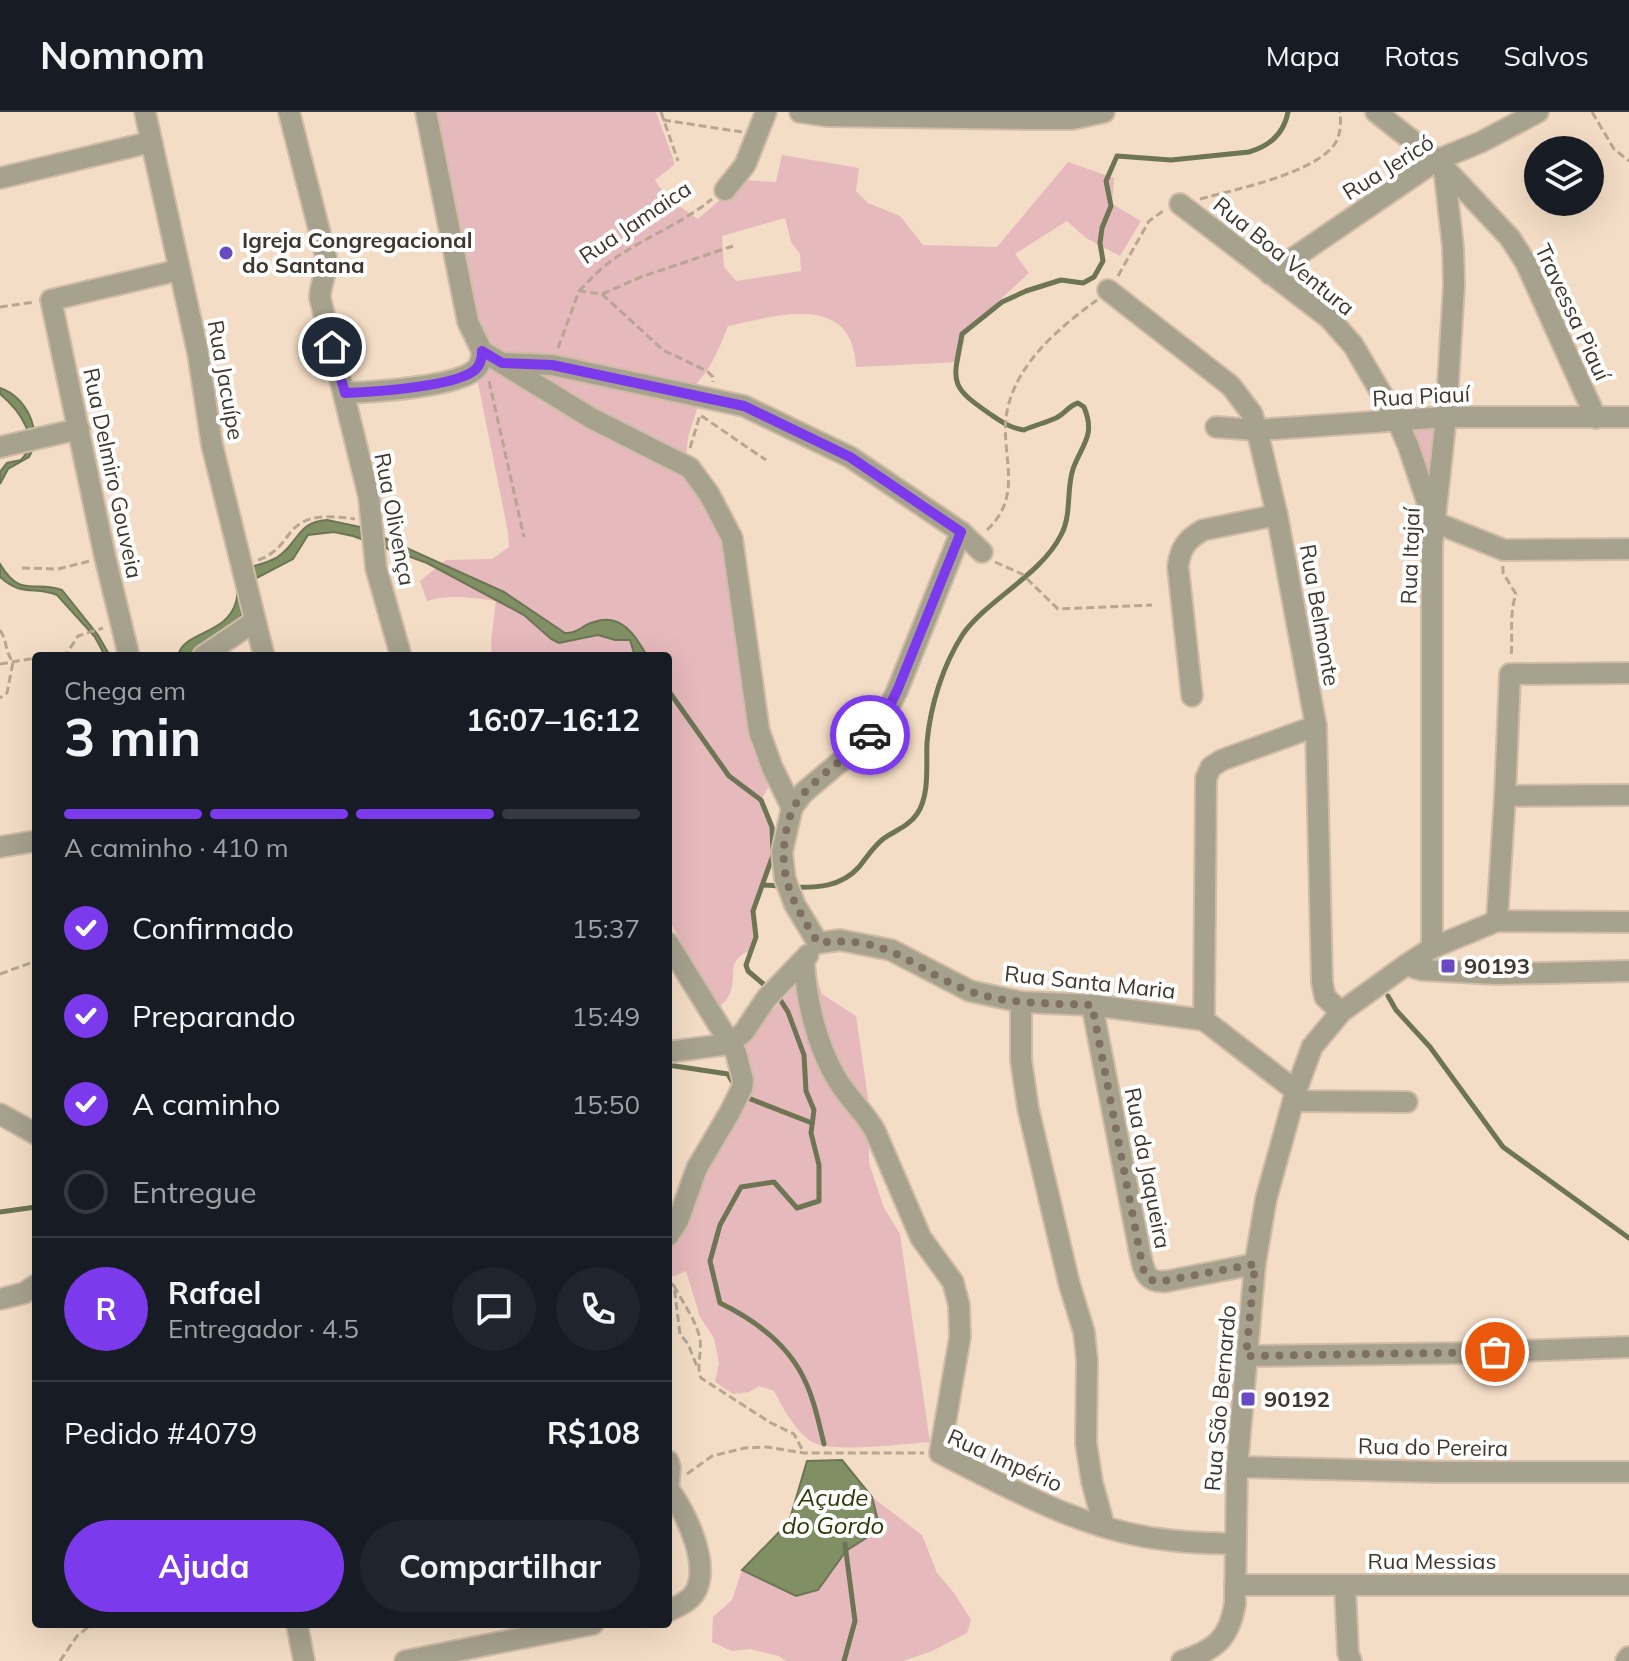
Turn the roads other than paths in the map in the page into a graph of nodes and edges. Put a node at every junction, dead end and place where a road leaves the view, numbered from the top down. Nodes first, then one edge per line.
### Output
1 (145, 112) edge
2 (289, 112) edge
3 (426, 112) edge
4 (766, 112) edge
5 (800, 112) edge
6 (1104, 112) edge
7 (1376, 112) edge
8 (1538, 112) edge
9 (151, 142) junction
10 (1440, 164) junction
11 (0, 178) edge
12 (725, 190) road end
13 (1180, 204) road end
14 (179, 270) junction
15 (1270, 274) junction
16 (1108, 290) road end
17 (482, 351) junction
18 (502, 363) junction
19 (345, 393) junction
20 (1446, 417) junction
21 (1629, 417) edge
22 (1596, 418) junction
23 (1397, 420) junction
24 (1216, 427) dead end
25 (79, 429) junction
26 (1257, 430) junction
27 (0, 447) edge
28 (1277, 515) junction
29 (1434, 522) junction
30 (1629, 549) edge
31 (255, 621) junction
32 (128, 652) edge
33 (209, 652) edge
34 (263, 652) edge
35 (400, 652) edge
36 (1629, 673) edge
37 (1192, 696) dead end
38 (1316, 726) junction
39 (1629, 795) edge
40 (1505, 796) junction
41 (792, 808) junction
42 (32, 842) edge
43 (0, 847) edge
44 (1497, 921) junction
45 (1629, 922) edge
46 (818, 943) junction
47 (1432, 948) junction
48 (672, 950) edge
49 (804, 961) junction
50 (1406, 965) junction
51 (1629, 971) edge
52 (1021, 1002) junction
53 (1092, 1005) junction
54 (1341, 1012) junction
55 (1204, 1020) junction
56 (729, 1044) junction
57 (672, 1051) edge
58 (1295, 1096) junction
59 (1407, 1102) dead end
60 (0, 1114) edge
61 (32, 1132) edge
62 (672, 1230) edge
63 (1255, 1264) junction
64 (32, 1288) edge
65 (0, 1299) edge
66 (1629, 1347) edge
67 (1246, 1356) junction
68 (1237, 1467) junction
69 (1629, 1472) edge
70 (672, 1495) edge
71 (1104, 1526) junction
72 (1235, 1544) junction
73 (1235, 1585) junction
74 (1629, 1585) edge
75 (1345, 1586) junction
76 (672, 1608) edge
77 (298, 1628) edge
78 (573, 1628) edge
79 (304, 1661) edge
80 (405, 1661) edge
81 (1182, 1661) edge
82 (1351, 1661) edge

1 - 9 street, Rua Jacuípe
2 - 19 street, Rua Olivença
3 - 17 street
4 - 12 street, Rua Jamaica
5 - 6 street
7 - 10 street
8 - 10 street, Rua Jericó
9 - 11 street
9 - 14 street, Rua Jacuípe
10 - 15 street, Rua Jericó
10 - 20 street, Rua Itajaí
10 - 22 street, Travessa Piauí
13 - 15 street, Rua Boa Ventura
14 - 25 street, Rua Delmiro Gouveia
14 - 31 street, Rua Jacuípe
15 - 23 street, Rua Boa Ventura
16 - 26 street, Rua Belmonte
17 - 18 street
17 - 19 street
18 - 41 street
18 - 41 street
19 - 35 street, Rua Olivença
20 - 22 street, Rua Piauí
20 - 23 street, Rua Piauí
20 - 29 street, Rua Itajaí
21 - 22 street, Rua Piauí
23 - 26 street, Rua Piauí
23 - 29 street, Rua Boa Ventura
24 - 26 street, Rua Piauí
25 - 27 street
25 - 32 street, Rua Delmiro Gouveia
26 - 28 street, Rua Belmonte
28 - 37 street
28 - 38 street, Rua Belmonte
29 - 30 street
29 - 47 street, Rua Itajaí
31 - 33 street
31 - 34 street, Rua Jacuípe
36 - 40 street
38 - 54 street, Rua Belmonte
38 - 55 street
39 - 40 street
40 - 44 street
41 - 46 street
42 - 43 street
44 - 45 street, Rua São Bernardo
44 - 47 street, Rua São Bernardo
46 - 49 street
46 - 52 street, Rua Santa Maria
47 - 50 street, Rua São Bernardo
48 - 56 street
49 - 56 street
49 - 71 street, Rua Império
50 - 51 street
50 - 54 street, Rua São Bernardo
52 - 53 street, Rua Santa Maria
52 - 71 street
53 - 55 street, Rua Santa Maria
53 - 63 street, Rua da Jaqueira
54 - 58 street, Rua São Bernardo
55 - 58 street
56 - 57 street
56 - 62 street
58 - 59 street
58 - 63 street, Rua São Bernardo
60 - 61 street
63 - 67 street, Rua São Bernardo
64 - 65 street
66 - 67 street
67 - 68 street, Rua São Bernardo
68 - 69 street, Rua do Pereira
68 - 72 street, Rua São Bernardo
70 - 76 street
71 - 72 street, Rua Império
72 - 73 street, Rua São Bernardo
73 - 75 street, Rua Messias
73 - 81 street, Rua São Bernardo
74 - 75 street, Rua Messias
75 - 82 street
77 - 79 street
78 - 80 street

